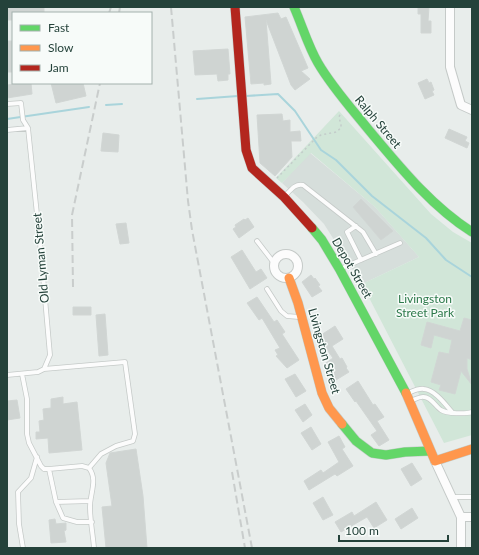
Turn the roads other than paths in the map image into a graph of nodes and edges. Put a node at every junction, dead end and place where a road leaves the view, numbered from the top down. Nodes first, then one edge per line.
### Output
1 (235, 7) edge
2 (294, 7) edge
3 (450, 7) edge
4 (7, 104) edge
5 (472, 110) edge
6 (28, 128) junction
7 (7, 130) edge
8 (284, 197) junction
9 (356, 226) junction
10 (472, 232) edge
11 (257, 241) dead end
12 (400, 243) dead end
13 (376, 254) junction
14 (362, 260) junction
15 (274, 263) junction
16 (340, 270) junction
17 (289, 278) junction
18 (268, 289) dead end
19 (302, 317) junction
20 (44, 369) junction
21 (22, 374) junction
22 (7, 375) edge
23 (408, 398) junction
24 (452, 412) junction
25 (472, 412) edge
26 (472, 450) edge
27 (430, 451) junction
28 (36, 457) junction
29 (435, 461) junction
30 (89, 468) junction
31 (49, 469) junction
32 (452, 497) junction
33 (472, 497) edge
34 (90, 501) junction
35 (56, 502) junction
36 (461, 516) junction
37 (472, 517) edge
38 (92, 522) junction
39 (23, 548) edge
40 (94, 548) edge
41 (461, 548) edge

1 - 8 street, Depot Street
2 - 10 street, Ralph Street
3 - 5 street
4 - 6 lane
6 - 7 lane
6 - 20 lane, Old Lyman Street
8 - 9 lane
8 - 16 street, Depot Street
9 - 13 lane
9 - 14 lane
11 - 15 lane
12 - 13 lane
13 - 14 lane
14 - 16 lane
15 - 17 street
15 - 17 street
16 - 23 street, Depot Street
17 - 19 street, Livingston Street
18 - 19 lane
19 - 27 street, Livingston Street
20 - 21 lane
20 - 30 lane
21 - 22 lane
21 - 28 lane
23 - 24 lane
23 - 24 lane
23 - 27 street, Depot Street
24 - 25 lane
26 - 29 street
27 - 29 street, Depot Street
28 - 31 lane
28 - 39 lane
29 - 32 street, Depot Street
30 - 31 lane
30 - 34 lane
31 - 35 lane
32 - 33 lane
32 - 36 street, Depot Street
34 - 35 lane
34 - 38 lane
35 - 38 lane
36 - 37 street
36 - 41 street, Depot Street
38 - 40 lane

